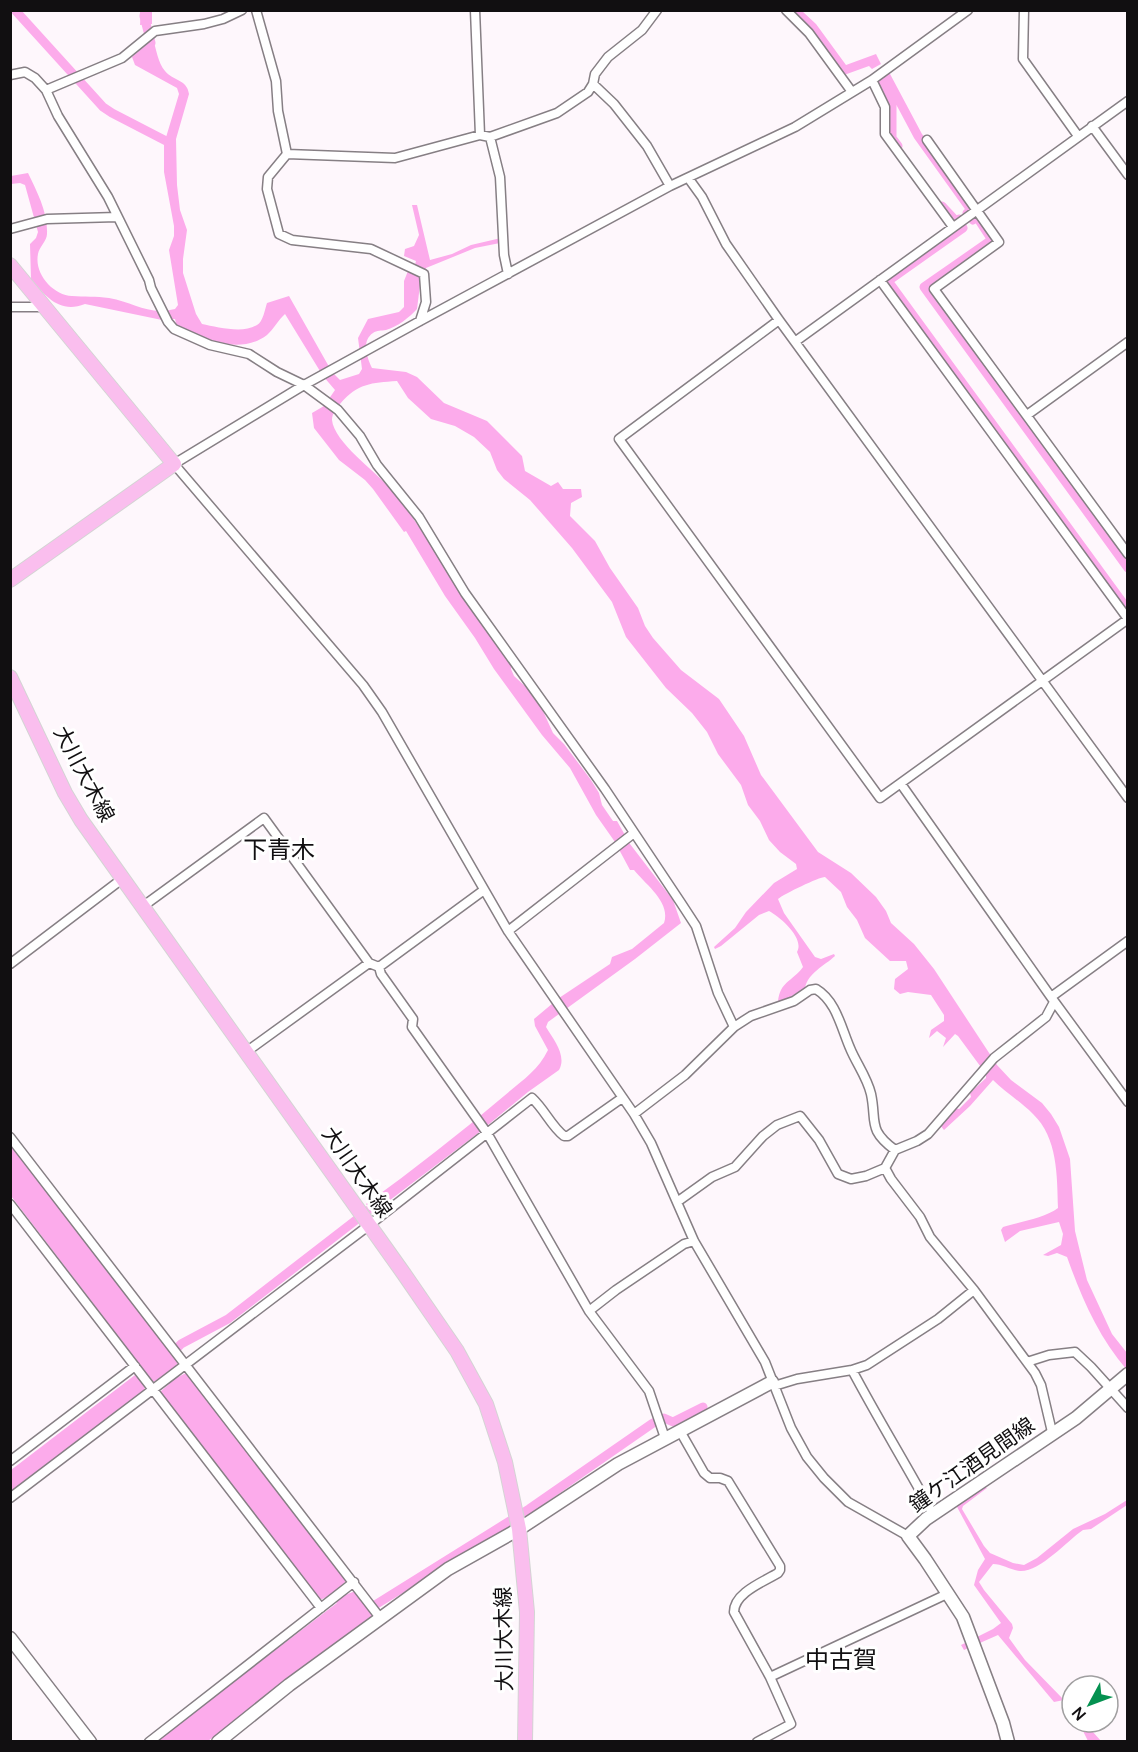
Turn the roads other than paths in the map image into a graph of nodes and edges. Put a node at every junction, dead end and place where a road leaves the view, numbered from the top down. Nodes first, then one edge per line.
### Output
1 (242, 10) edge
2 (256, 10) edge
3 (475, 10) edge
4 (657, 10) edge
5 (786, 10) edge
6 (968, 10) edge
7 (1024, 10) edge
8 (957, 14) edge
9 (10, 75) edge
10 (872, 80) junction
11 (593, 84) junction
12 (46, 90) junction
13 (852, 92) junction
14 (1128, 101) edge
15 (1092, 126) junction
16 (480, 135) junction
17 (1078, 136) junction
18 (490, 137) junction
19 (927, 140) dead end
20 (287, 154) junction
21 (1128, 175) edge
22 (689, 179) junction
23 (670, 186) junction
24 (976, 213) junction
25 (117, 217) junction
26 (956, 225) junction
27 (10, 229) edge
28 (10, 265) edge
29 (508, 274) junction
30 (880, 280) junction
31 (10, 307) edge
32 (45, 307) junction
33 (779, 320) junction
34 (420, 321) junction
35 (796, 341) junction
36 (1128, 342) edge
37 (304, 385) junction
38 (1027, 416) junction
39 (174, 464) junction
40 (1128, 554) edge
41 (10, 580) edge
42 (1127, 619) edge
43 (10, 677) edge
44 (1042, 680) junction
45 (901, 784) junction
46 (1128, 798) edge
47 (632, 834) junction
48 (122, 879) junction
49 (484, 890) junction
50 (142, 907) junction
51 (508, 931) junction
52 (1128, 941) edge
53 (369, 963) junction
54 (10, 964) edge
55 (379, 967) junction
56 (1052, 1000) junction
57 (734, 1026) junction
58 (246, 1052) junction
59 (622, 1098) junction
60 (1128, 1102) edge
61 (633, 1114) junction
62 (487, 1132) junction
63 (10, 1137) edge
64 (895, 1150) junction
65 (885, 1168) junction
66 (677, 1202) junction
67 (10, 1204) edge
68 (368, 1226) junction
69 (694, 1241) junction
70 (974, 1290) junction
71 (589, 1311) junction
72 (1027, 1362) junction
73 (184, 1365) junction
74 (137, 1369) junction
75 (852, 1370) junction
76 (1127, 1374) edge
77 (773, 1384) junction
78 (154, 1388) junction
79 (1111, 1389) junction
80 (1128, 1408) edge
81 (680, 1431) junction
82 (1052, 1432) junction
83 (665, 1438) junction
84 (10, 1461) edge
85 (10, 1498) edge
86 (933, 1514) junction
87 (518, 1527) junction
88 (908, 1536) junction
89 (352, 1584) junction
90 (947, 1594) junction
91 (322, 1607) junction
92 (380, 1617) junction
93 (10, 1638) edge
94 (770, 1677) junction
95 (90, 1742) edge
96 (149, 1742) edge
97 (218, 1742) edge
98 (525, 1742) edge
99 (757, 1742) edge
100 (1008, 1742) edge

1 - 12 street
2 - 20 street
3 - 16 street
4 - 11 street
5 - 13 street
6 - 8 street
7 - 17 street
8 - 10 street
9 - 12 street
10 - 13 street
10 - 26 street
11 - 18 street
11 - 23 street
12 - 25 street
13 - 22 street
14 - 15 street
15 - 17 street
15 - 21 street
16 - 18 street
16 - 20 street
17 - 24 street
18 - 29 street
19 - 24 street
20 - 34 street
22 - 23 street
22 - 33 street
23 - 29 street
24 - 26 street
24 - 38 street
25 - 27 street
25 - 37 street
26 - 30 street
28 - 32 main road
29 - 34 street
30 - 35 street
30 - 42 street
31 - 32 street
32 - 39 main road
33 - 35 street
33 - 45 street
34 - 37 street
35 - 44 street
36 - 38 street
37 - 39 street
37 - 47 street
38 - 40 street
39 - 41 main road
39 - 49 street
42 - 44 street
43 - 48 main road, 大川大木線
44 - 45 street
44 - 46 street
45 - 56 street
47 - 51 street
47 - 57 street
48 - 50 main road, 大川大木線
48 - 54 street
49 - 51 street
49 - 55 street
50 - 53 street
50 - 58 main road, 大川大木線
51 - 59 street
52 - 56 street
53 - 55 street
53 - 58 street
55 - 62 street
56 - 60 street
56 - 64 street
57 - 61 street
57 - 64 street
58 - 68 main road, 大川大木線
59 - 61 street
59 - 62 street
61 - 66 street
62 - 68 street
62 - 71 street
63 - 73 street
64 - 65 street
65 - 66 street
65 - 70 street
66 - 69 street
67 - 74 street
68 - 73 street
68 - 87 main road, 大川大木線
69 - 71 street
69 - 77 street
70 - 72 street
70 - 75 street
71 - 83 street
72 - 79 street
72 - 82 street
73 - 78 street
73 - 89 street
74 - 78 street
74 - 84 street
75 - 77 street
75 - 86 street
76 - 79 street, 鐘ケ江酒見間線
77 - 81 street
77 - 88 street
78 - 85 street
78 - 91 street
79 - 80 street
79 - 82 street, 鐘ケ江酒見間線
81 - 83 street
81 - 94 street
82 - 86 street, 鐘ケ江酒見間線
83 - 87 street
86 - 88 street, 鐘ケ江酒見間線
87 - 92 street
87 - 98 main road, 大川大木線
88 - 90 street, 鐘ケ江酒見間線
89 - 91 street
89 - 92 street
90 - 94 street
90 - 100 street, 鐘ケ江酒見間線
91 - 96 street
92 - 97 street
93 - 95 street
94 - 99 street

